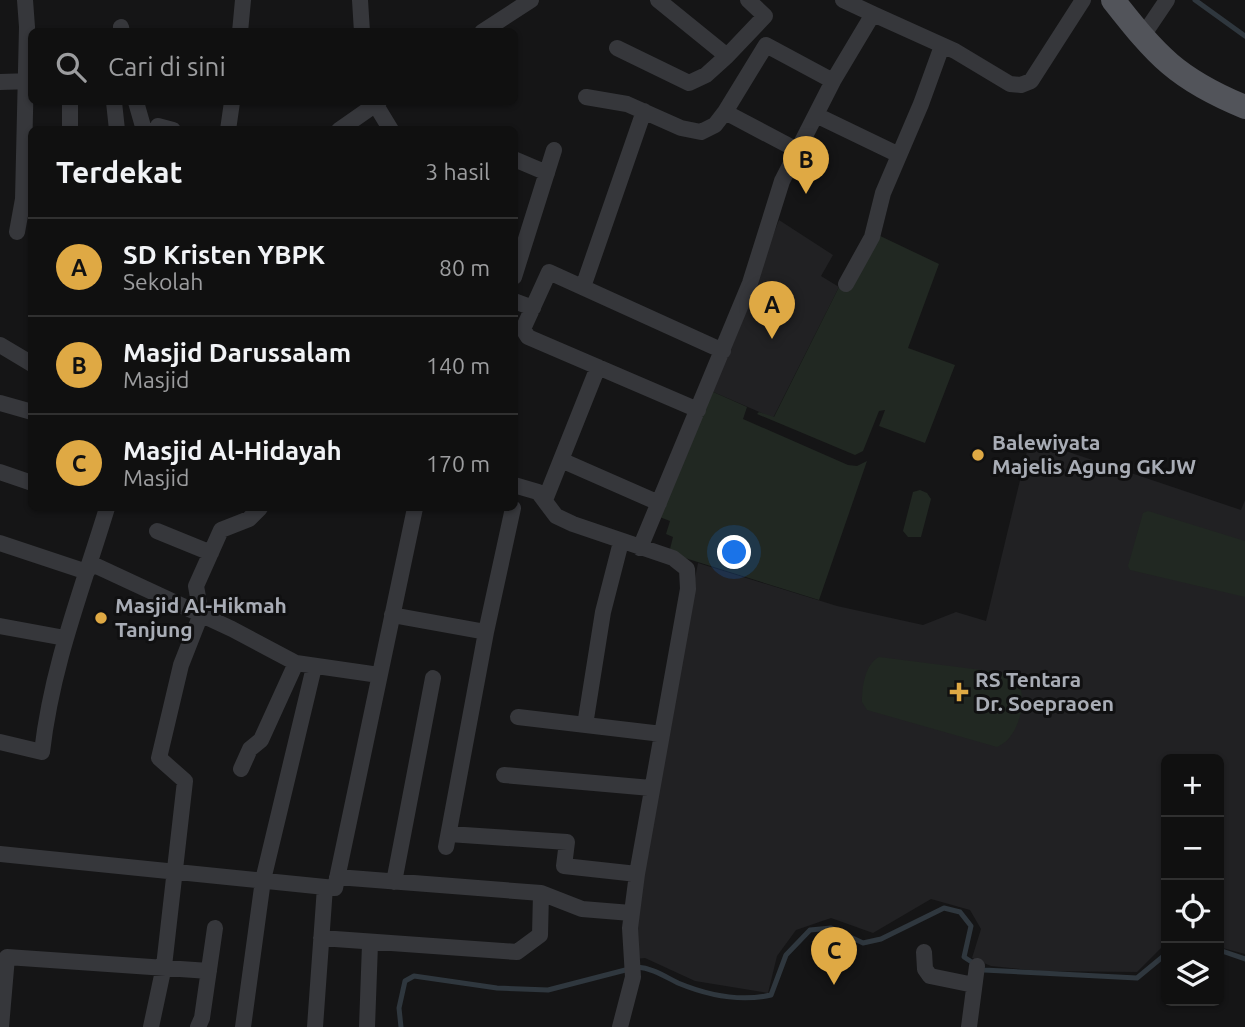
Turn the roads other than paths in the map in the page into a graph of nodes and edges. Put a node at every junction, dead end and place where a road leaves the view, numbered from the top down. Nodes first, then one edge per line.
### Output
1 (25, 0) edge
2 (243, 0) edge
3 (360, 0) edge
4 (531, 0) edge
5 (659, 0) edge
6 (748, 0) edge
7 (843, 0) edge
8 (1083, 0) edge
9 (1113, 0) edge
10 (1167, 0) edge
11 (873, 14) junction
12 (240, 28) edge
13 (362, 28) edge
14 (488, 28) edge
15 (1142, 37) junction
16 (942, 46) junction
17 (617, 48) dead end
18 (727, 56) junction
19 (28, 80) edge
20 (833, 81) junction
21 (0, 82) edge
22 (586, 97) dead end
23 (70, 105) edge
24 (114, 105) edge
25 (139, 105) edge
26 (232, 105) edge
27 (372, 105) edge
28 (378, 105) edge
29 (1245, 107) edge
30 (644, 111) junction
31 (726, 112) junction
32 (816, 115) junction
33 (70, 126) edge
34 (117, 126) edge
35 (157, 126) edge
36 (229, 126) edge
37 (344, 126) edge
38 (389, 126) edge
39 (554, 150) dead end
40 (797, 150) junction
41 (899, 155) junction
42 (518, 161) edge
43 (547, 173) junction
44 (17, 232) dead end
45 (518, 264) edge
46 (846, 284) dead end
47 (583, 287) junction
48 (518, 302) edge
49 (533, 308) junction
50 (0, 345) edge
51 (723, 351) junction
52 (28, 361) edge
53 (598, 367) junction
54 (0, 403) edge
55 (698, 410) junction
56 (28, 411) edge
57 (561, 460) junction
58 (0, 472) edge
59 (28, 482) edge
60 (518, 491) edge
61 (545, 500) junction
62 (659, 503) junction
63 (105, 511) edge
64 (257, 511) edge
65 (414, 511) edge
66 (512, 511) edge
67 (157, 531) dead end
68 (621, 542) junction
69 (0, 543) edge
70 (640, 548) junction
71 (211, 553) junction
72 (88, 568) junction
73 (201, 614) junction
74 (392, 615) junction
75 (0, 626) edge
76 (486, 632) junction
77 (65, 638) junction
78 (296, 663) junction
79 (314, 667) junction
80 (379, 675) junction
81 (433, 678) dead end
82 (518, 717) dead end
83 (585, 725) junction
84 (662, 734) junction
85 (0, 742) edge
86 (241, 769) dead end
87 (504, 775) dead end
88 (652, 788) junction
89 (0, 854) edge
90 (174, 872) junction
91 (637, 874) junction
92 (264, 880) junction
93 (331, 882) junction
94 (394, 882) junction
95 (541, 892) junction
96 (631, 913) junction
97 (215, 928) dead end
98 (321, 938) junction
99 (370, 944) junction
100 (924, 952) dead end
101 (164, 966) junction
102 (977, 966) dead end
103 (209, 971) junction
104 (974, 985) junction
105 (1, 1027) edge
106 (151, 1027) edge
107 (198, 1027) edge
108 (243, 1027) edge
109 (315, 1027) edge
110 (367, 1027) edge
111 (620, 1027) edge
112 (969, 1027) edge

1 - 19 street
2 - 12 street
3 - 13 street
4 - 14 street
5 - 18 street
6 - 18 street
7 - 11 street
8 - 16 street
9 - 15 main road
10 - 15 street
11 - 16 street
11 - 20 street
15 - 29 main road
16 - 41 street
17 - 18 street
19 - 21 street
19 - 44 street
20 - 31 street
20 - 32 street
22 - 30 street
23 - 33 street
24 - 34 street
25 - 35 street
26 - 36 street
27 - 37 street
28 - 38 street
30 - 31 street
30 - 47 street
31 - 40 street
32 - 40 street
32 - 41 street
39 - 43 street
40 - 51 street
41 - 46 street
42 - 43 street
43 - 45 street
47 - 49 street
47 - 51 street
48 - 49 street
49 - 53 street
50 - 52 street
51 - 55 street
53 - 55 street
53 - 57 street
54 - 56 street
55 - 62 street
57 - 61 street
57 - 62 street
58 - 59 street
60 - 61 street
61 - 68 street
62 - 70 street
63 - 72 street
64 - 71 street
65 - 74 street
66 - 76 street
67 - 71 street
68 - 70 street
68 - 83 street
69 - 72 street
70 - 84 street
71 - 73 street
72 - 73 street
72 - 77 street
73 - 78 street
73 - 90 street
74 - 76 street
74 - 80 street
75 - 77 street
76 - 91 street
77 - 85 street
78 - 79 street
78 - 86 street
79 - 80 street
79 - 92 street
80 - 93 street
81 - 94 street
82 - 83 street
83 - 84 street
84 - 88 street
87 - 88 street
88 - 91 street
89 - 90 street
90 - 92 street
90 - 101 street
91 - 96 street
92 - 93 street
92 - 108 street
93 - 94 street
93 - 98 street
94 - 95 street
95 - 96 street
95 - 99 street
96 - 111 street
97 - 103 street
98 - 99 street
98 - 109 street
99 - 110 street
100 - 104 street
101 - 103 street
101 - 105 street
101 - 106 street
102 - 104 street
103 - 107 street
104 - 112 street

